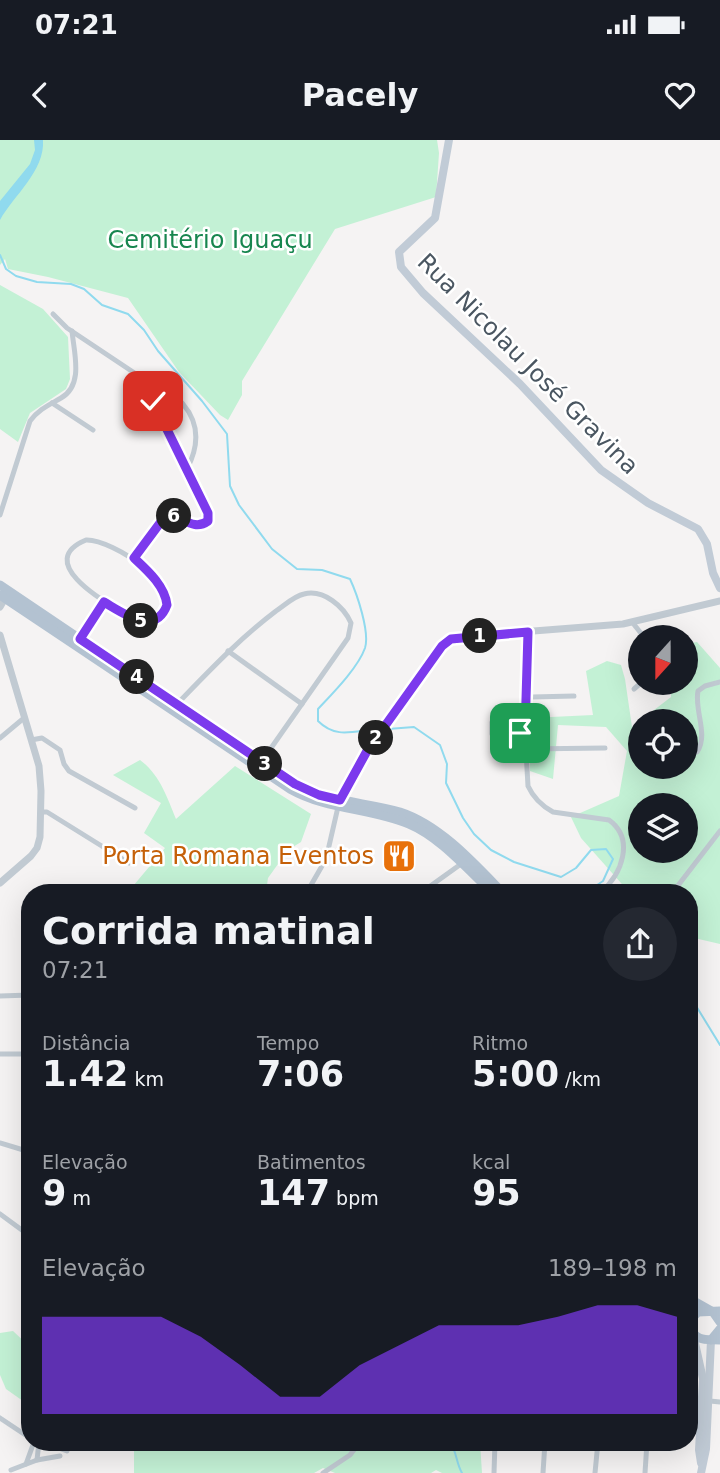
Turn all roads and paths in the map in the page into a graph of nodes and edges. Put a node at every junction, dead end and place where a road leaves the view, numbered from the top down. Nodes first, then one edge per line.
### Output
1 (449, 140) edge
2 (52, 314) dead end
3 (72, 331) junction
4 (136, 374) dead end
5 (52, 402) junction
6 (93, 430) dead end
7 (187, 469) junction
8 (0, 515) edge
9 (134, 558) junction
10 (0, 585) edge
11 (720, 588) edge
12 (4, 594) edge
13 (720, 601) edge
14 (104, 602) junction
15 (0, 607) edge
16 (632, 622) junction
17 (634, 625) edge
18 (528, 632) junction
19 (58, 634) junction
20 (0, 635) edge
21 (80, 639) junction
22 (84, 651) junction
23 (228, 651) junction
24 (107, 657) junction
25 (720, 682) edge
26 (526, 695) junction
27 (574, 696) dead end
28 (302, 704) junction
29 (177, 709) junction
30 (698, 709) edge
31 (698, 710) edge
32 (24, 718) junction
33 (514, 719) dead end
34 (525, 733) junction
35 (0, 738) edge
36 (31, 740) junction
37 (605, 748) dead end
38 (698, 748) edge
39 (526, 749) junction
40 (241, 757) junction
41 (262, 761) junction
42 (266, 774) junction
43 (286, 778) junction
44 (339, 803) junction
45 (135, 808) dead end
46 (41, 812) junction
47 (720, 831) edge
48 (128, 863) dead end
49 (461, 864) junction
50 (478, 869) junction
51 (0, 883) edge
52 (312, 884) edge
53 (433, 884) edge
54 (483, 884) edge
55 (494, 884) edge
56 (609, 884) edge
57 (679, 884) edge
58 (21, 995) edge
59 (0, 996) edge
60 (0, 1054) edge
61 (21, 1054) edge
62 (0, 1143) edge
63 (21, 1149) edge
64 (0, 1214) edge
65 (21, 1229) edge
66 (698, 1303) edge
67 (698, 1304) edge
68 (708, 1310) junction
69 (720, 1310) edge
70 (698, 1314) edge
71 (720, 1322) edge
72 (720, 1329) edge
73 (698, 1337) edge
74 (715, 1340) edge
75 (698, 1359) edge
76 (698, 1400) edge
77 (705, 1401) junction
78 (720, 1402) edge
79 (0, 1418) edge
80 (21, 1432) edge
81 (31, 1451) edge
82 (38, 1451) edge
83 (353, 1451) edge
84 (495, 1451) edge
85 (544, 1451) edge
86 (597, 1451) edge
87 (646, 1451) edge
88 (60, 1456) dead end
89 (37, 1460) junction
90 (26, 1464) junction
91 (11, 1470) dead end
92 (323, 1473) edge
93 (494, 1473) edge
94 (543, 1473) edge
95 (595, 1473) edge
96 (645, 1473) edge
97 (701, 1473) edge

1 - 11 main road, Rua Nicolau José Gravina
2 - 3 street
3 - 4 street
3 - 5 street
5 - 6 street
5 - 8 street
7 - 7 street
7 - 9 street
9 - 14 street
9 - 14 street
10 - 12 main road
12 - 15 street
12 - 19 main road
12 - 21 main road
13 - 16 street
14 - 21 street
16 - 17 street
16 - 18 street
18 - 26 street
18 - 44 street
19 - 21 main road
19 - 22 main road
20 - 32 street
21 - 24 main road
22 - 24 main road
22 - 29 main road
23 - 28 street
23 - 28 street
23 - 29 street
24 - 29 main road
25 - 30 street
26 - 27 street
26 - 34 street
28 - 41 street
29 - 40 main road
29 - 41 main road
31 - 38 street
32 - 35 street
32 - 36 street
33 - 34 street
34 - 39 street
36 - 45 street
36 - 46 street
37 - 39 street
39 - 56 street
40 - 41 main road
40 - 42 main road
41 - 43 main road
42 - 43 main road
42 - 44 main road
43 - 44 main road
44 - 49 main road
44 - 50 main road
44 - 52 street
46 - 48 street
46 - 51 street
47 - 57 street
49 - 50 main road
49 - 53 street
49 - 54 main road
50 - 55 main road
58 - 59 street
60 - 61 street
62 - 63 street
64 - 65 street
66 - 69 main road
67 - 68 main road
68 - 69 main road
68 - 70 main road
68 - 71 main road
72 - 74 main road
73 - 74 main road
74 - 77 main road
75 - 77 main road
76 - 77 street
77 - 78 street
77 - 97 main road
79 - 80 street
81 - 90 street
82 - 89 street
83 - 92 street
84 - 93 street
85 - 94 street
86 - 95 street
87 - 96 street
88 - 89 street
89 - 90 street
90 - 91 street

